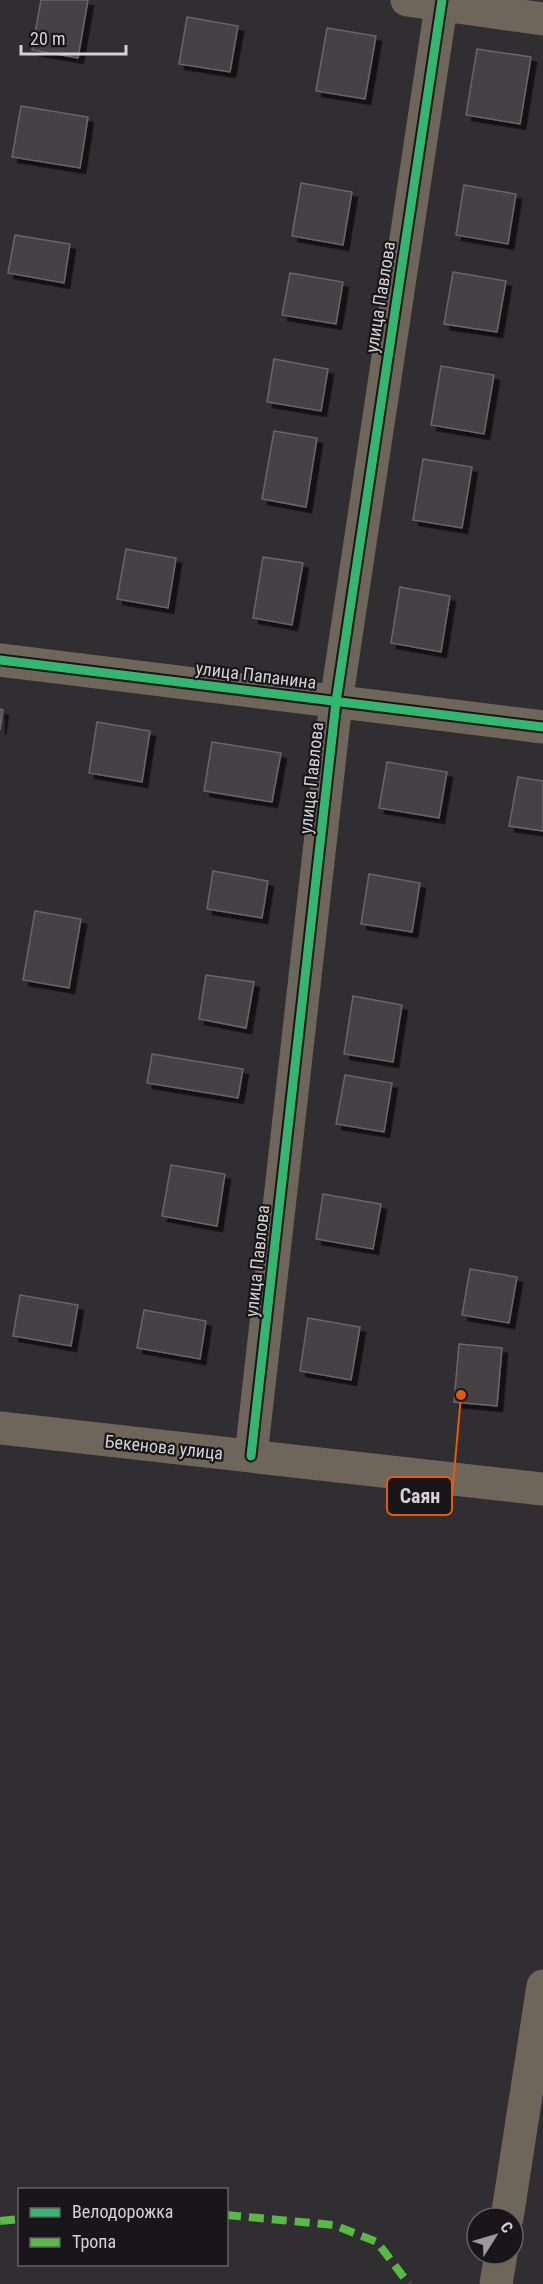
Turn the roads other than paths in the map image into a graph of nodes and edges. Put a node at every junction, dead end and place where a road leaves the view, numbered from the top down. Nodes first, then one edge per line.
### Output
1 (407, 0) edge
2 (441, 2) edge
3 (543, 19) edge
4 (0, 660) edge
5 (336, 702) junction
6 (543, 728) edge
7 (0, 1428) edge
8 (251, 1456) junction
9 (543, 1489) edge
10 (543, 1986) edge
11 (509, 2206) edge
12 (499, 2266) edge
13 (496, 2284) edge

1 - 2 street
2 - 3 street
2 - 5 street, улица Павлова
4 - 5 street, улица Папанина
5 - 6 street, улица Папанина
5 - 8 street, улица Павлова
7 - 8 street, Бекенова улица
8 - 9 street, Бекенова улица
10 - 11 street
12 - 13 street

